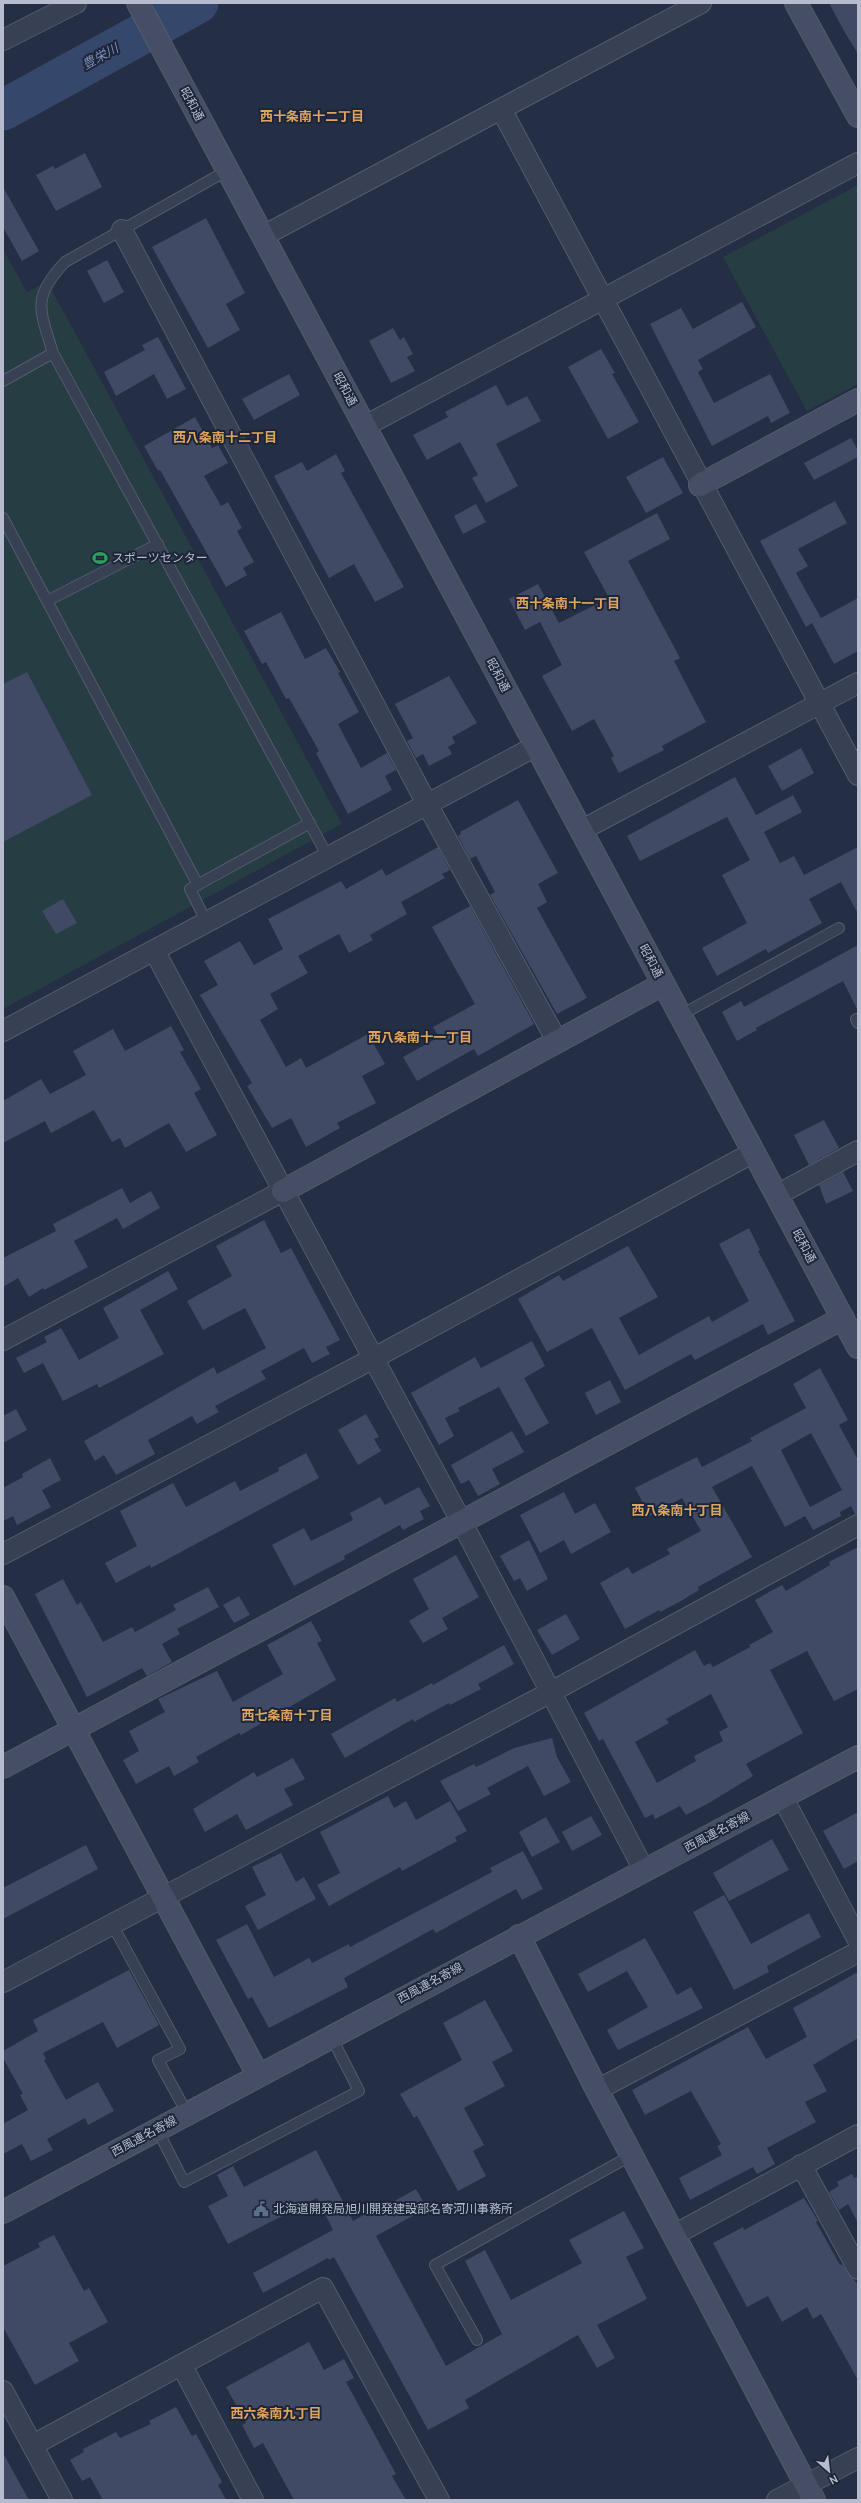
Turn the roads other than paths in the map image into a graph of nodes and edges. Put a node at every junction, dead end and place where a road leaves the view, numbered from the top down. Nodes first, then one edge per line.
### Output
1 (76, 3) edge
2 (138, 3) edge
3 (701, 3) edge
4 (796, 3) edge
5 (3, 40) edge
6 (501, 109) junction
7 (858, 116) edge
8 (858, 163) edge
9 (228, 170) junction
10 (122, 230) junction
11 (262, 236) junction
12 (601, 300) junction
13 (54, 353) junction
14 (3, 381) edge
15 (858, 400) edge
16 (364, 426) junction
17 (700, 485) junction
18 (3, 518) edge
19 (158, 544) junction
20 (47, 601) junction
21 (858, 683) edge
22 (819, 705) junction
23 (536, 746) junction
24 (858, 775) edge
25 (427, 804) junction
26 (310, 823) junction
27 (582, 830) junction
28 (328, 857) junction
29 (198, 885) junction
30 (207, 923) junction
31 (839, 928) dead end
32 (155, 952) junction
33 (663, 984) junction
34 (680, 1015) junction
35 (3, 1031) edge
36 (557, 1041) junction
37 (858, 1151) edge
38 (754, 1152) junction
39 (283, 1191) junction
40 (777, 1194) junction
41 (843, 1318) junction
42 (3, 1340) edge
43 (858, 1347) edge
44 (374, 1358) junction
45 (461, 1522) junction
46 (858, 1525) edge
47 (3, 1554) edge
48 (3, 1597) edge
49 (551, 1692) junction
50 (72, 1730) junction
51 (858, 1757) edge
52 (3, 1767) edge
53 (783, 1798) junction
54 (644, 1870) junction
55 (162, 1897) junction
56 (112, 1924) junction
57 (519, 1936) junction
58 (858, 1940) edge
59 (858, 1952) edge
60 (3, 1982) edge
61 (331, 2036) junction
62 (258, 2075) junction
63 (597, 2090) junction
64 (187, 2113) junction
65 (157, 2129) junction
66 (858, 2135) edge
67 (632, 2155) junction
68 (801, 2165) junction
69 (3, 2212) edge
70 (674, 2235) junction
71 (858, 2269) edge
72 (477, 2340) dead end
73 (182, 2366) junction
74 (3, 2391) edge
75 (8, 2414) edge
76 (33, 2445) junction
77 (858, 2458) edge
78 (810, 2492) edge
79 (62, 2500) edge
80 (253, 2500) edge
81 (439, 2500) edge
82 (777, 2500) edge

1 - 5 street
2 - 9 street, 昭和通
3 - 6 street
4 - 7 street
6 - 11 street
6 - 12 street
8 - 12 street
9 - 10 lane
9 - 11 street, 昭和通
10 - 13 lane
10 - 25 street
11 - 16 street, 昭和通
12 - 16 street
12 - 17 street
13 - 14 lane
13 - 19 lane
15 - 17 street
16 - 23 street, 昭和通
17 - 22 street
18 - 20 lane
19 - 20 lane
19 - 26 lane
20 - 29 lane
21 - 22 street
22 - 24 street
22 - 27 street
23 - 25 street
23 - 27 street, 昭和通
25 - 28 street
25 - 36 street
26 - 28 lane
26 - 29 lane
27 - 33 street, 昭和通
28 - 30 street
29 - 30 lane
30 - 32 street
31 - 34 lane
32 - 35 street
32 - 39 street
33 - 34 street, 昭和通
33 - 36 street
34 - 38 street, 昭和通
36 - 39 street
37 - 40 street
38 - 40 street, 昭和通
38 - 44 street
39 - 42 street
39 - 44 street
40 - 41 street, 昭和通
41 - 43 street, 昭和通
41 - 45 street
44 - 45 street
44 - 47 street
45 - 49 street
45 - 50 street
46 - 49 street
48 - 50 street
49 - 54 street
49 - 55 street
50 - 52 street
50 - 55 street
51 - 53 street, 西風連名寄線
53 - 54 street, 西風連名寄線
53 - 58 street
54 - 57 street, 西風連名寄線
55 - 56 street
55 - 62 street
56 - 60 street
56 - 64 lane
57 - 61 street, 西風連名寄線
57 - 63 street
59 - 63 street
61 - 62 street, 西風連名寄線
61 - 65 lane
62 - 64 street, 西風連名寄線
63 - 67 street
64 - 65 street, 西風連名寄線
65 - 69 street, 西風連名寄線
66 - 68 street
67 - 70 street
67 - 72 lane
68 - 70 street
68 - 71 street
70 - 78 street
73 - 76 street
73 - 80 street
73 - 81 street
74 - 75 street
75 - 76 street
76 - 79 street
77 - 78 street
78 - 82 street

